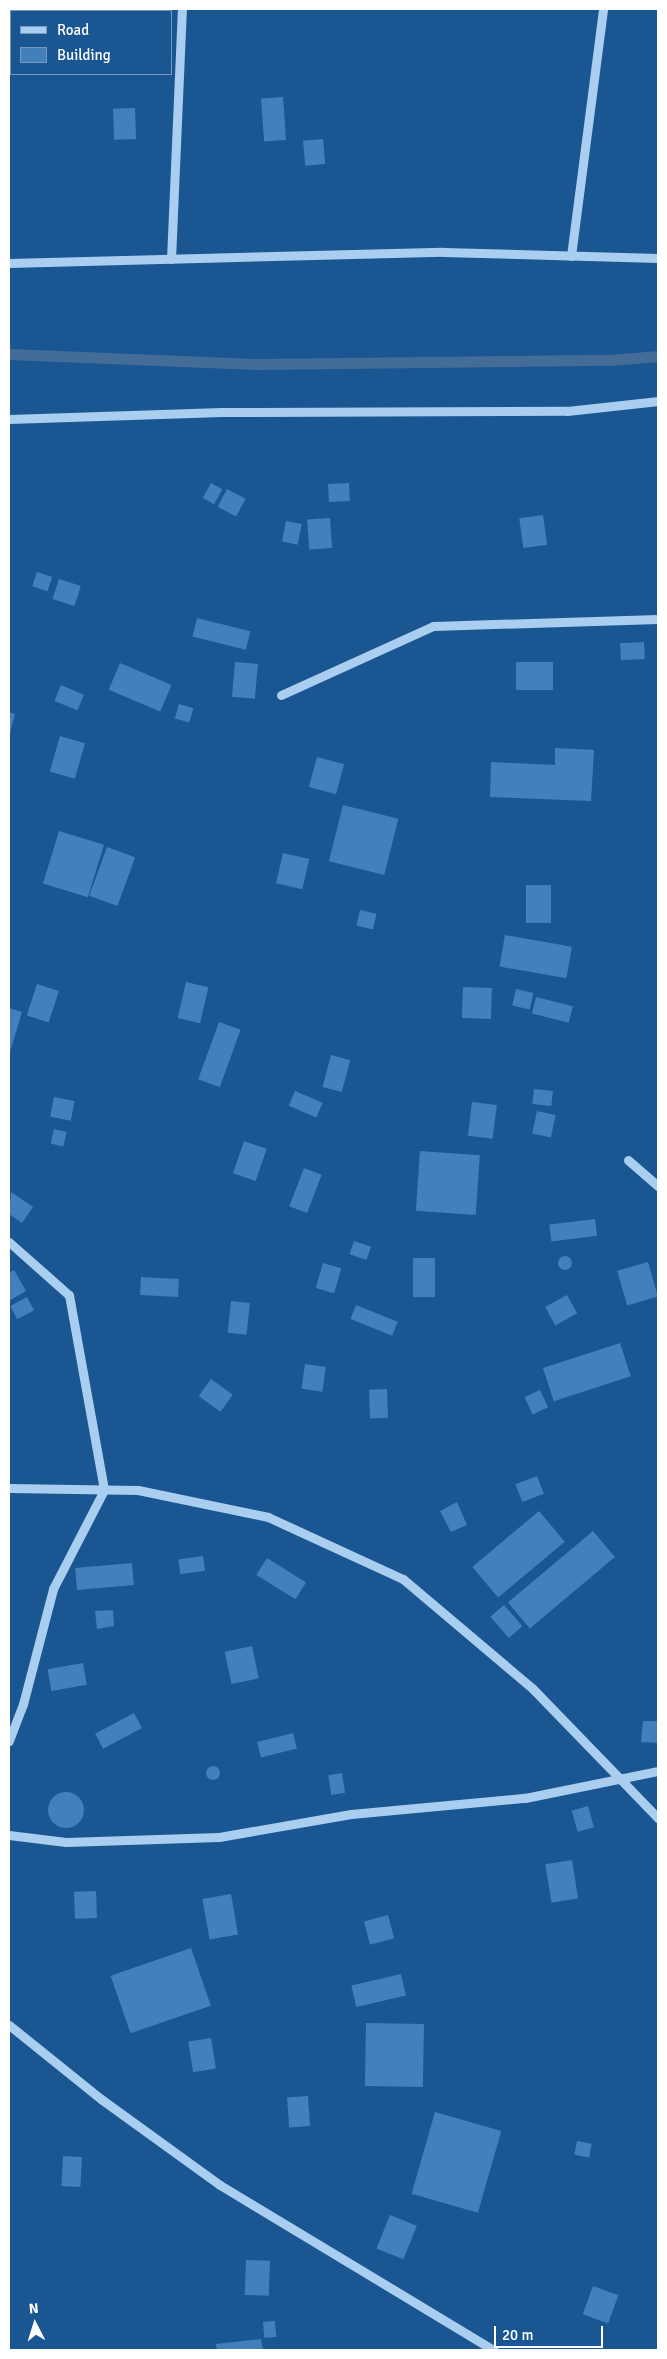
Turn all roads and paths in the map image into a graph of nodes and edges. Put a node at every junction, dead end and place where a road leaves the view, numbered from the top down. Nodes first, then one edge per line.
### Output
1 (182, 9) edge
2 (603, 9) edge
3 (571, 256) junction
4 (658, 258) edge
5 (171, 259) junction
6 (9, 263) edge
7 (658, 401) edge
8 (9, 419) edge
9 (658, 619) edge
10 (281, 695) dead end
11 (628, 1160) dead end
12 (658, 1186) edge
13 (9, 1242) edge
14 (9, 1488) edge
15 (104, 1490) junction
16 (9, 1741) edge
17 (658, 1771) edge
18 (620, 1778) junction
19 (658, 1818) edge
20 (9, 1835) edge
21 (9, 2025) edge
22 (494, 2350) edge

1 - 5 street
2 - 3 street
3 - 4 street
3 - 5 street
5 - 6 street
7 - 8 street
9 - 10 street
11 - 12 street
13 - 15 street
14 - 15 street
15 - 16 street
15 - 18 street
17 - 18 street
18 - 19 street
18 - 20 street
21 - 22 street

